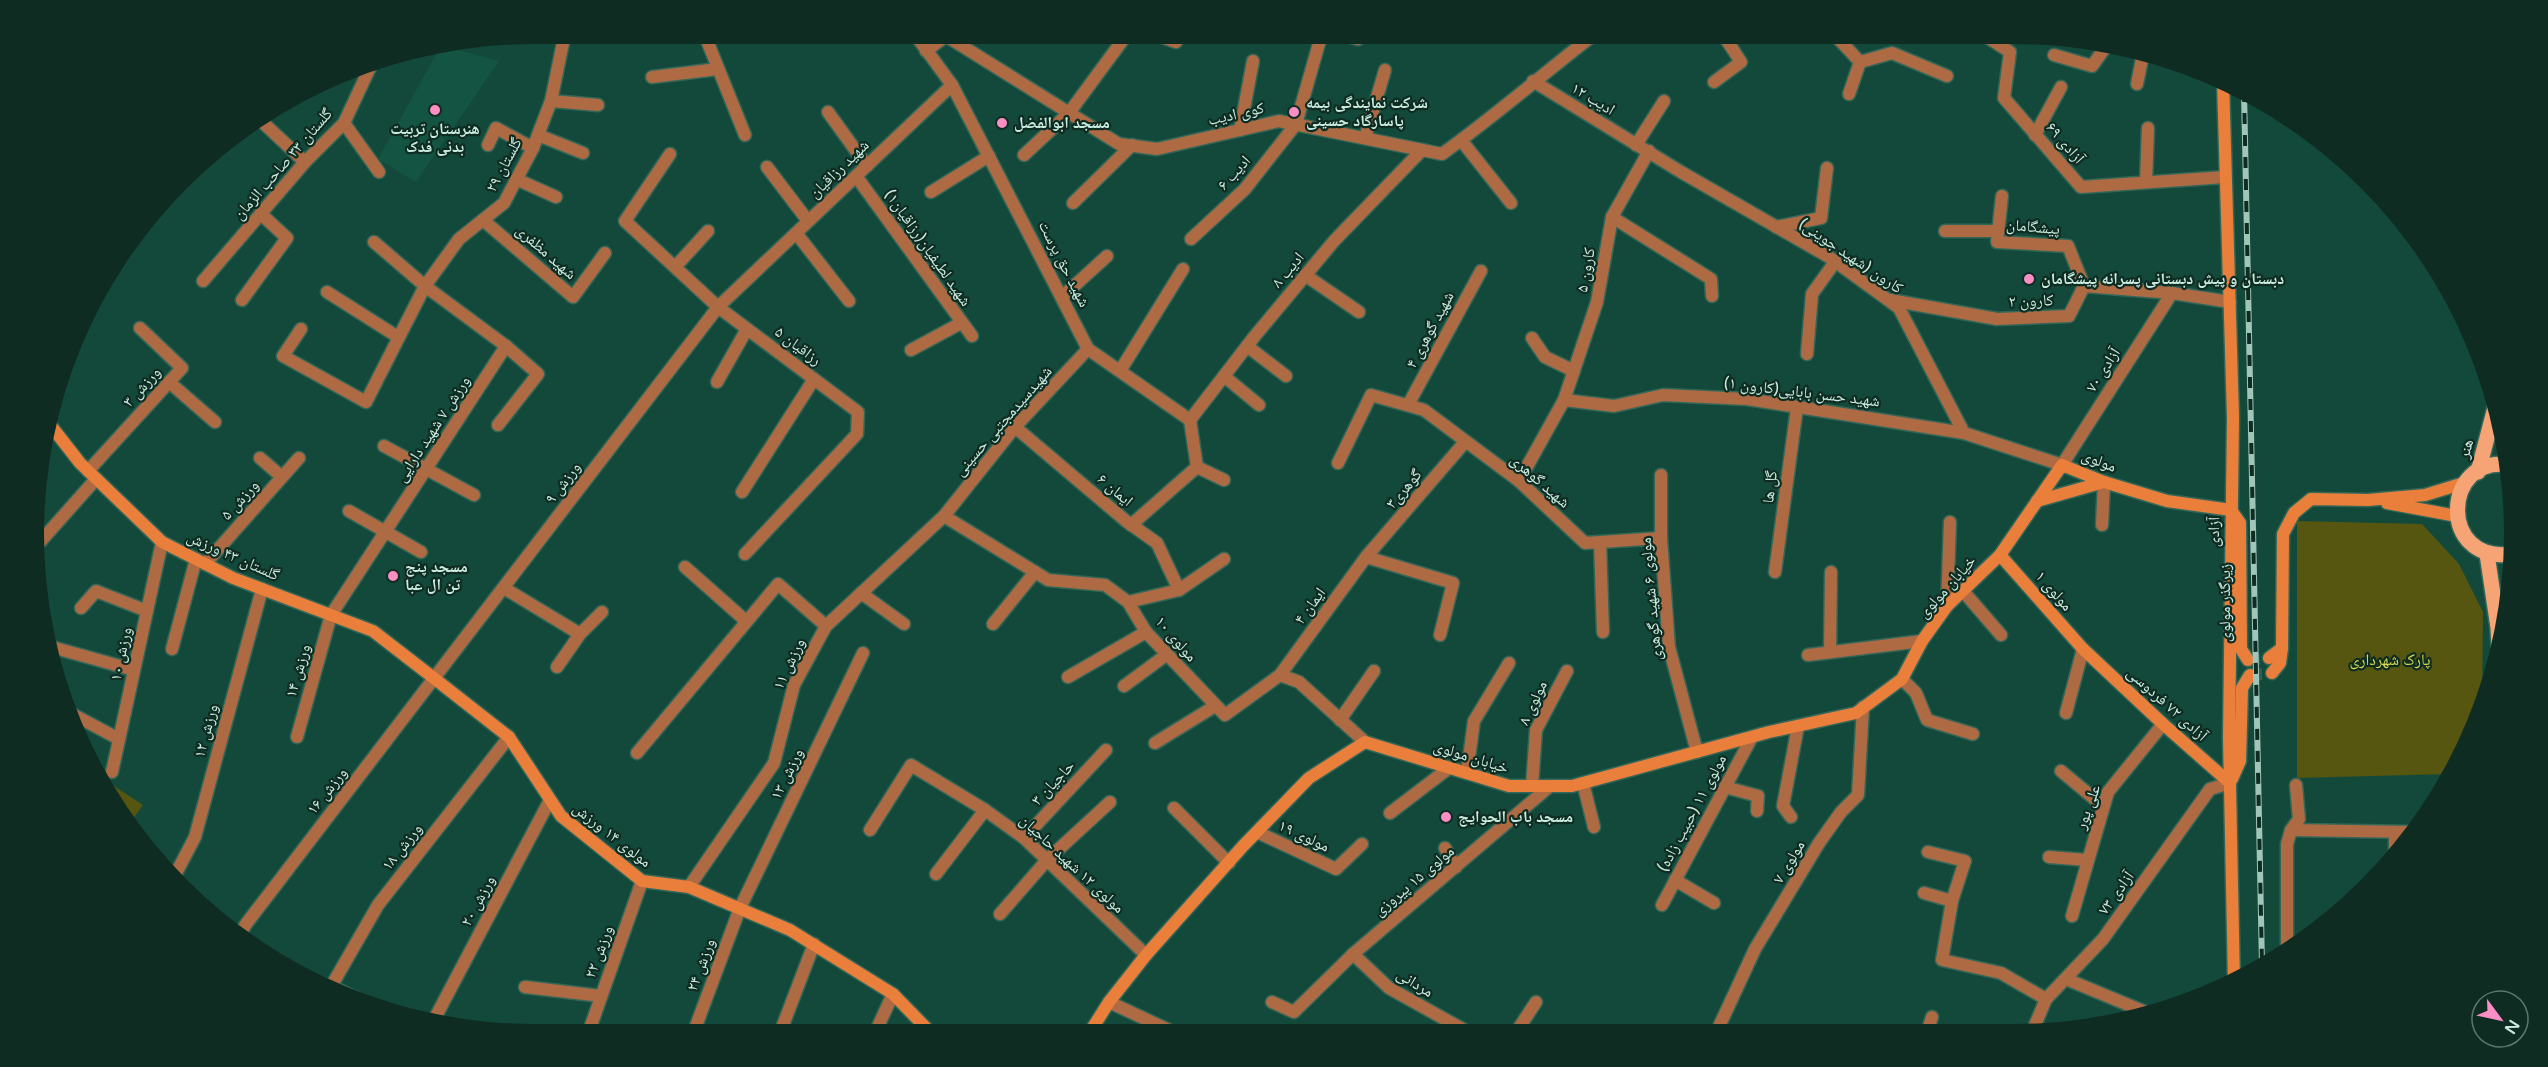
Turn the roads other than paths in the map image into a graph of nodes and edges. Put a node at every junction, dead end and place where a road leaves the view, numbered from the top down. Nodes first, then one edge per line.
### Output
1 (563, 44) edge
2 (708, 44) edge
3 (921, 44) edge
4 (934, 44) edge
5 (961, 44) edge
6 (1120, 44) edge
7 (1319, 44) edge
8 (1582, 44) edge
9 (1729, 44) edge
10 (1843, 44) edge
11 (1998, 44) edge
12 (926, 51) junction
13 (2102, 52) edge
14 (2054, 55) dead end
15 (2142, 60) edge
16 (1254, 61) dead end
17 (1860, 62) junction
18 (718, 69) junction
19 (1385, 70) dead end
20 (367, 73) edge
21 (1947, 76) dead end
22 (652, 77) dead end
23 (1533, 81) junction
24 (1714, 82) dead end
25 (2137, 84) dead end
26 (952, 85) junction
27 (2061, 87) dead end
28 (2223, 91) edge
29 (1849, 93) dead end
30 (551, 101) junction
31 (1664, 101) dead end
32 (598, 105) dead end
33 (828, 112) dead end
34 (1069, 113) junction
35 (344, 123) junction
36 (264, 124) edge
37 (1296, 124) junction
38 (2148, 128) dead end
39 (1240, 130) junction
40 (538, 135) junction
41 (745, 135) dead end
42 (2035, 135) junction
43 (1365, 138) junction
44 (1461, 140) junction
45 (1636, 144) junction
46 (488, 145) dead end
47 (1132, 145) junction
48 (533, 148) junction
49 (1422, 150) junction
50 (1649, 151) junction
51 (583, 153) dead end
52 (670, 154) dead end
53 (1024, 155) dead end
54 (989, 156) junction
55 (306, 162) junction
56 (767, 166) dead end
57 (867, 166) junction
58 (1827, 168) dead end
59 (379, 172) dead end
60 (856, 176) junction
61 (2225, 177) junction
62 (516, 179) junction
63 (2146, 182) junction
64 (931, 192) dead end
65 (2002, 196) dead end
66 (556, 197) dead end
67 (1072, 203) dead end
68 (1510, 203) dead end
69 (261, 214) junction
70 (1612, 217) junction
71 (483, 220) junction
72 (808, 221) junction
73 (1776, 226) junction
74 (708, 231) dead end
75 (1945, 231) dead end
76 (1998, 231) junction
77 (796, 233) junction
78 (1191, 239) dead end
79 (374, 242) dead end
80 (605, 253) dead end
81 (1107, 256) dead end
82 (1835, 262) junction
83 (676, 266) junction
84 (1183, 269) dead end
85 (1481, 271) dead end
86 (1305, 275) junction
87 (203, 281) dead end
88 (425, 286) junction
89 (2084, 286) junction
90 (327, 292) dead end
91 (2172, 293) junction
92 (1712, 296) dead end
93 (1062, 297) junction
94 (242, 300) dead end
95 (1888, 300) junction
96 (849, 301) dead end
97 (2230, 302) junction
98 (718, 307) junction
99 (1359, 312) dead end
100 (961, 323) junction
101 (140, 328) dead end
102 (301, 329) dead end
103 (747, 329) junction
104 (972, 336) dead end
105 (398, 337) junction
106 (1532, 338) dead end
107 (506, 346) junction
108 (1247, 346) junction
109 (1088, 349) junction
110 (911, 350) dead end
111 (1807, 354) dead end
112 (1119, 371) junction
113 (1574, 371) junction
114 (1286, 375) dead end
115 (1224, 376) junction
116 (814, 379) junction
117 (169, 382) junction
118 (717, 382) dead end
119 (1564, 400) junction
120 (1259, 405) dead end
121 (1408, 405) junction
122 (1797, 407) junction
123 (1190, 420) junction
124 (215, 422) dead end
125 (2491, 422) edge
126 (498, 425) dead end
127 (1015, 427) junction
128 (55, 430) edge
129 (1964, 433) junction
130 (1465, 442) junction
131 (384, 446) dead end
132 (260, 458) dead end
133 (299, 458) dead end
134 (1338, 463) dead end
135 (2062, 465) junction
136 (2499, 465) edge
137 (427, 468) junction
138 (1197, 468) junction
139 (2478, 472) junction
140 (92, 475) junction
141 (1661, 476) dead end
142 (282, 477) junction
143 (1224, 480) dead end
144 (1519, 481) junction
145 (2104, 482) junction
146 (2464, 483) junction
147 (742, 492) dead end
148 (474, 495) dead end
149 (2368, 500) junction
150 (2037, 501) junction
151 (2231, 510) junction
152 (349, 511) dead end
153 (944, 516) junction
154 (2457, 516) junction
155 (1950, 522) dead end
156 (1131, 525) junction
157 (2102, 525) dead end
158 (386, 532) junction
159 (44, 537) edge
160 (1661, 538) junction
161 (162, 542) junction
162 (1600, 542) junction
163 (421, 552) dead end
164 (745, 554) dead end
165 (2487, 554) junction
166 (2503, 554) edge
167 (2000, 555) junction
168 (1366, 557) junction
169 (1224, 559) dead end
170 (201, 561) junction
171 (685, 567) dead end
172 (1035, 572) junction
173 (1775, 572) dead end
174 (1831, 572) dead end
175 (504, 588) junction
176 (262, 589) junction
177 (1179, 590) junction
178 (1963, 591) junction
179 (861, 593) junction
180 (1128, 602) junction
181 (1947, 606) junction
182 (81, 608) dead end
183 (147, 611) junction
184 (602, 612) dead end
185 (331, 615) junction
186 (2497, 618) edge
187 (746, 621) junction
188 (904, 624) dead end
189 (993, 624) dead end
190 (826, 626) junction
191 (1146, 632) junction
192 (1603, 632) dead end
193 (580, 634) junction
194 (1440, 634) dead end
195 (2001, 635) dead end
196 (1922, 641) junction
197 (2282, 648) junction
198 (57, 649) edge
199 (172, 649) dead end
200 (2083, 649) junction
201 (1830, 652) junction
202 (863, 653) dead end
203 (1808, 654) dead end
204 (1166, 656) junction
205 (2269, 658) tunnel mouth
206 (2247, 660) dead end
207 (1509, 663) dead end
208 (557, 667) dead end
209 (134, 670) junction
210 (1374, 671) dead end
211 (1567, 671) dead end
212 (2272, 673) dead end
213 (1280, 675) junction
214 (2250, 675) dead end
215 (1068, 678) dead end
216 (435, 679) junction
217 (1902, 680) junction
218 (1124, 686) dead end
219 (1215, 706) junction
220 (1863, 708) junction
221 (2066, 713) dead end
222 (80, 719) edge
223 (1340, 720) junction
224 (2163, 724) junction
225 (1798, 726) junction
226 (1973, 734) dead end
227 (509, 736) junction
228 (297, 737) dead end
229 (1752, 737) junction
230 (119, 739) junction
231 (1365, 742) junction
232 (1155, 743) dead end
233 (1106, 750) dead end
234 (1697, 752) junction
235 (637, 753) dead end
236 (1449, 768) junction
237 (2061, 771) dead end
238 (112, 772) dead end
239 (1467, 773) junction
240 (1583, 783) junction
241 (2230, 783) junction
242 (2296, 785) dead end
243 (1532, 786) junction
244 (1550, 786) junction
245 (1725, 787) junction
246 (550, 800) junction
247 (1110, 802) dead end
248 (2103, 806) junction
249 (1174, 808) dead end
250 (985, 810) junction
251 (1757, 811) dead end
252 (1390, 813) dead end
253 (1791, 817) dead end
254 (1594, 827) dead end
255 (870, 830) dead end
256 (2291, 830) junction
257 (1257, 832) junction
258 (2395, 832) junction
259 (2403, 832) edge
260 (1024, 838) junction
261 (2395, 842) edge
262 (1362, 844) dead end
263 (1445, 848) dead end
264 (1928, 852) dead end
265 (2049, 857) dead end
266 (1047, 860) junction
267 (2087, 860) junction
268 (1229, 863) junction
269 (1456, 867) junction
270 (178, 870) edge
271 (936, 874) dead end
272 (1675, 880) junction
273 (642, 881) junction
274 (689, 887) junction
275 (1924, 893) dead end
276 (1952, 901) junction
277 (1714, 903) dead end
278 (1662, 905) dead end
279 (740, 908) junction
280 (1000, 914) dead end
281 (2072, 916) dead end
282 (244, 928) edge
283 (2287, 941) edge
284 (814, 944) junction
285 (1353, 954) junction
286 (1146, 955) junction
287 (2234, 972) edge
288 (2066, 979) junction
289 (334, 981) edge
290 (525, 987) dead end
291 (893, 994) junction
292 (601, 996) junction
293 (2046, 999) junction
294 (1108, 1002) junction
295 (1272, 1002) dead end
296 (1536, 1002) dead end
297 (2136, 1008) edge
298 (437, 1014) edge
299 (1932, 1017) dead end
300 (2036, 1023) edge
301 (591, 1024) edge
302 (697, 1024) edge
303 (783, 1024) edge
304 (879, 1024) edge
305 (922, 1024) edge
306 (1095, 1024) edge
307 (1156, 1024) edge
308 (1453, 1024) edge
309 (1522, 1024) edge
310 (1721, 1024) edge
311 (1930, 1024) edge

1 - 30 street, گلستان ۲۹
2 - 18 street
3 - 12 street
4 - 12 street
5 - 34 street, کوی ادیب
6 - 34 street
7 - 37 street
8 - 23 street, کوی ادیب
9 - 24 street
10 - 17 street
11 - 42 street, آزادی ۶۹
12 - 26 street
13 - 14 street
15 - 25 street
16 - 39 street
17 - 21 street
17 - 29 street
18 - 22 street
18 - 41 street
19 - 43 street
20 - 35 street, گلستان ۳۳ صاحب الزمان
23 - 44 street, کوی ادیب
23 - 45 street, ادیب ۱۲
26 - 54 street, شهید حق پرست
26 - 57 street, شهید رزاقیان
27 - 42 street
28 - 61 street, آزادی
30 - 32 street
30 - 40 street, گلستان ۲۹
31 - 45 street
33 - 57 street
34 - 47 street, کوی ادیب
34 - 53 street
35 - 55 street, گلستان ۳۳ صاحب الزمان
35 - 59 street
36 - 55 street
37 - 39 street, کوی ادیب
37 - 43 street, کوی ادیب
37 - 78 street, ادیب ۶
38 - 63 street
39 - 47 street, کوی ادیب
40 - 48 street, گلستان ۲۹
40 - 51 street
42 - 63 street, آزادی ۶۹
43 - 49 street, کوی ادیب
44 - 49 street, کوی ادیب
44 - 68 street
45 - 50 street, کارون (شهید جوینی)
46 - 48 street
47 - 67 street
48 - 62 street, گلستان ۲۹
49 - 86 street, ادیب ۸
50 - 70 street, کارون ۵
50 - 73 street, کارون (شهید جوینی)
52 - 83 street, رزاقیان ۵
54 - 64 street
54 - 93 street, شهید حق پرست
55 - 69 street, گلستان ۳۳ صاحب الزمان
56 - 72 street
57 - 60 street, شهید رزاقیان
58 - 73 street
60 - 72 street, شهید رزاقیان
60 - 100 street, شهید لطیفیان(رزاقیان۱)
61 - 63 street, آزادی ۶۹
61 - 97 street, آزادی
62 - 66 street
62 - 71 street, گلستان ۲۹
65 - 76 street, پیشگامان
69 - 87 street, گلستان ۳۳ صاحب الزمان
69 - 94 street
70 - 92 street
70 - 113 street, کارون ۵
71 - 80 street, شهید مظفری
71 - 88 street, گلستان ۲۹
72 - 77 street, شهید رزاقیان
73 - 82 street, کارون (شهید جوینی)
74 - 83 street
75 - 76 street
76 - 89 street, پیشگامان
77 - 96 street
77 - 98 street, شهید رزاقیان
79 - 88 street
81 - 93 street
82 - 95 street, کارون (شهید جوینی)
82 - 111 street
83 - 98 street, رزاقیان ۵
84 - 112 street
85 - 121 street, شهید گوهری ۴
86 - 99 street
86 - 108 street, ادیب ۸
88 - 105 street, گلستان ۲۹
88 - 107 street
89 - 91 street
89 - 95 street, کارون ۲
90 - 105 street
91 - 97 street
91 - 135 street, آزادی ۷۰
93 - 109 street, شهید حق پرست
95 - 129 street, کارون (شهید جوینی)
97 - 151 street, آزادی
98 - 103 street, رزاقیان ۵
98 - 175 street, ورزش ۹
100 - 104 street
100 - 110 street, شهید لطیفیان(رزاقیان۱)
101 - 117 street, ورزش ۳
102 - 105 street, گلستان ۲۹
103 - 116 street, رزاقیان ۵
103 - 118 street
106 - 113 street
107 - 126 street
107 - 137 street, ورزش ۷ شهید دارایی
108 - 114 street
108 - 115 street, ادیب ۸
109 - 112 street, شهید حق پرست
109 - 127 street, شهیدسیدمجتبی حسینی
112 - 123 street, شهید حق پرست
113 - 119 street, کارون ۵
115 - 120 street
115 - 123 street, ادیب ۸
116 - 147 street
116 - 164 street, رزاقیان ۵
117 - 124 street
117 - 140 street, ورزش ۳
119 - 122 street, شهید حسن بابایی(کارون ۱)
119 - 144 street, کارون ۵
121 - 130 street, شهید گوهری
121 - 134 street, شهید گوهری
122 - 129 street, شهید حسن بابایی(کارون ۱)
122 - 173 street, گل ها
123 - 138 street
125 - 139 main road, هنر
127 - 153 street, شهیدسیدمجتبی حسینی
127 - 156 street, ایمان ۶
128 - 140 street, گلستان ۴۳ ورزش
129 - 135 street
130 - 144 street, شهید گوهری
130 - 168 street, گوهری۳
131 - 137 street
132 - 142 street
133 - 142 street, ورزش ۵
135 - 145 street, مولوی
135 - 150 street, مولوی
136 - 139 main road
137 - 148 street
137 - 158 street, ورزش ۷ شهید دارایی
138 - 143 street
138 - 156 street
139 - 146 main road
140 - 159 street, ورزش ۳
140 - 161 street, گلستان ۴۳ ورزش
141 - 160 street, مولوی ۶ شهید گوهری
142 - 170 street, ورزش ۵
144 - 162 street, شهید گوهری
145 - 150 street
145 - 151 street, مولوی
145 - 157 street
146 - 149 street
146 - 154 main road
149 - 154 street
149 - 197 street
150 - 167 street, مولوی
151 - 206 street, زیرگذر مولوی
151 - 241 street, آزادی
152 - 158 street
153 - 172 street, مولوی ۱۰
153 - 179 street, ورزش ۱۱
154 - 165 main road
155 - 181 street
156 - 177 street, ایمان ۶
158 - 163 street
158 - 185 street, ورزش ۷ شهید دارایی
160 - 162 street, شهید گوهری
160 - 234 street, مولوی ۶ شهید گوهری
161 - 170 street, گلستان ۴۳ ورزش
161 - 183 street, ورزش ۱۰
162 - 192 street
165 - 166 main road
165 - 186 main road
167 - 178 street, خیابان مولوی
167 - 200 street, مولوی ۱
168 - 194 street
168 - 213 street, ایمان ۴
169 - 177 street
170 - 176 street, گلستان ۴۳ ورزش
170 - 199 street
171 - 187 street
172 - 180 street, مولوی ۱۰
172 - 189 street
174 - 201 street
175 - 193 street
175 - 216 street, ورزش ۹
176 - 185 street, گلستان ۴۳ ورزش
176 - 270 street, ورزش ۱۲
177 - 180 street
178 - 181 street, خیابان مولوی
178 - 195 street
179 - 188 street
179 - 190 street, ورزش ۱۱
180 - 191 street, مولوی ۱۰
181 - 196 street, خیابان مولوی
182 - 183 street
183 - 209 street, ورزش ۱۰
184 - 193 street
185 - 216 street, گلستان ۴۳ ورزش
185 - 228 street, ورزش ۱۴
187 - 190 street
187 - 235 street
190 - 274 street, ورزش ۱۱
191 - 204 street, مولوی ۱۰
191 - 215 street
193 - 208 street
196 - 201 street
196 - 217 street, خیابان مولوی
197 - 205 street
197 - 212 street
198 - 209 street
200 - 221 street
200 - 224 street, آزادی ۷۲ فردوسی
201 - 203 street
202 - 279 street, ورزش ۱۳
204 - 218 street
204 - 219 street, مولوی ۱۰
207 - 239 street
209 - 230 street, ورزش ۱۰
210 - 223 street
211 - 243 street, مولوی ۸
213 - 219 street
213 - 223 street
214 - 241 street
216 - 227 street, مولوی ۱۴ ورزش
216 - 282 street, ورزش ۱۶
217 - 220 street, خیابان مولوی
217 - 226 street
219 - 232 street
220 - 225 street, خیابان مولوی
220 - 310 street, مولوی ۷
222 - 230 street
223 - 231 street
224 - 241 street, آزادی ۷۲ فردوسی
224 - 248 street, علی پور
225 - 229 street, خیابان مولوی
225 - 253 street
227 - 246 street, مولوی ۱۴ ورزش
227 - 289 street, ورزش ۱۸
229 - 234 street, خیابان مولوی
229 - 245 street, مولوی ۱۱ (حبیب زاده)
230 - 238 street, ورزش ۱۰
231 - 236 street, خیابان مولوی
231 - 257 street
233 - 260 street, حاجیان ۳
234 - 240 street, خیابان مولوی
236 - 239 street, خیابان مولوی
236 - 252 street
237 - 248 street
239 - 243 street, خیابان مولوی
240 - 244 street, خیابان مولوی
240 - 254 street
241 - 287 street, آزادی
241 - 288 street, آزادی ۷۳
242 - 256 street
243 - 244 street, خیابان مولوی
244 - 269 street, مولوی ۱۵ پیروزی
245 - 251 street
245 - 272 street, مولوی ۱۱ (حبیب زاده)
246 - 273 street, مولوی ۱۴ ورزش
246 - 298 street, ورزش ۲۰
247 - 266 street
248 - 267 street, علی پور
249 - 268 street
250 - 255 street, مولوی ۱۲ شهید حاجیان
250 - 260 street, مولوی ۱۲ شهید حاجیان
250 - 271 street
256 - 258 street
256 - 283 street
257 - 262 street, مولوی ۱۹
257 - 268 street
258 - 259 street
258 - 261 street
260 - 266 street, مولوی ۱۲ شهید حاجیان
263 - 269 street
264 - 276 street
265 - 267 street
266 - 280 street
266 - 286 street, مولوی ۱۲ شهید حاجیان
267 - 281 street, علی پور
268 - 286 street
269 - 285 street, مولوی ۱۵ پیروزی
272 - 277 street
272 - 278 street, مولوی ۱۱ (حبیب زاده)
273 - 274 street, مولوی ۱۴ ورزش
273 - 292 street, ورزش ۲۲
274 - 279 street, مولوی ۱۴ ورزش
275 - 276 street
276 - 293 street
279 - 284 street, مولوی ۱۴ ورزش
279 - 302 street, ورزش ۲۴
284 - 291 street, مولوی ۱۴ ورزش
284 - 303 street
285 - 295 street, مولوی ۱۵ پیروزی
285 - 308 street, مردانی
286 - 294 street
288 - 293 street, آزادی ۷۳
288 - 297 street
290 - 292 street
291 - 304 street
291 - 305 street, مولوی ۱۴ ورزش
292 - 301 street, ورزش ۲۲
293 - 300 street, آزادی ۷۳
294 - 306 street
294 - 307 street
296 - 309 street
299 - 311 street

